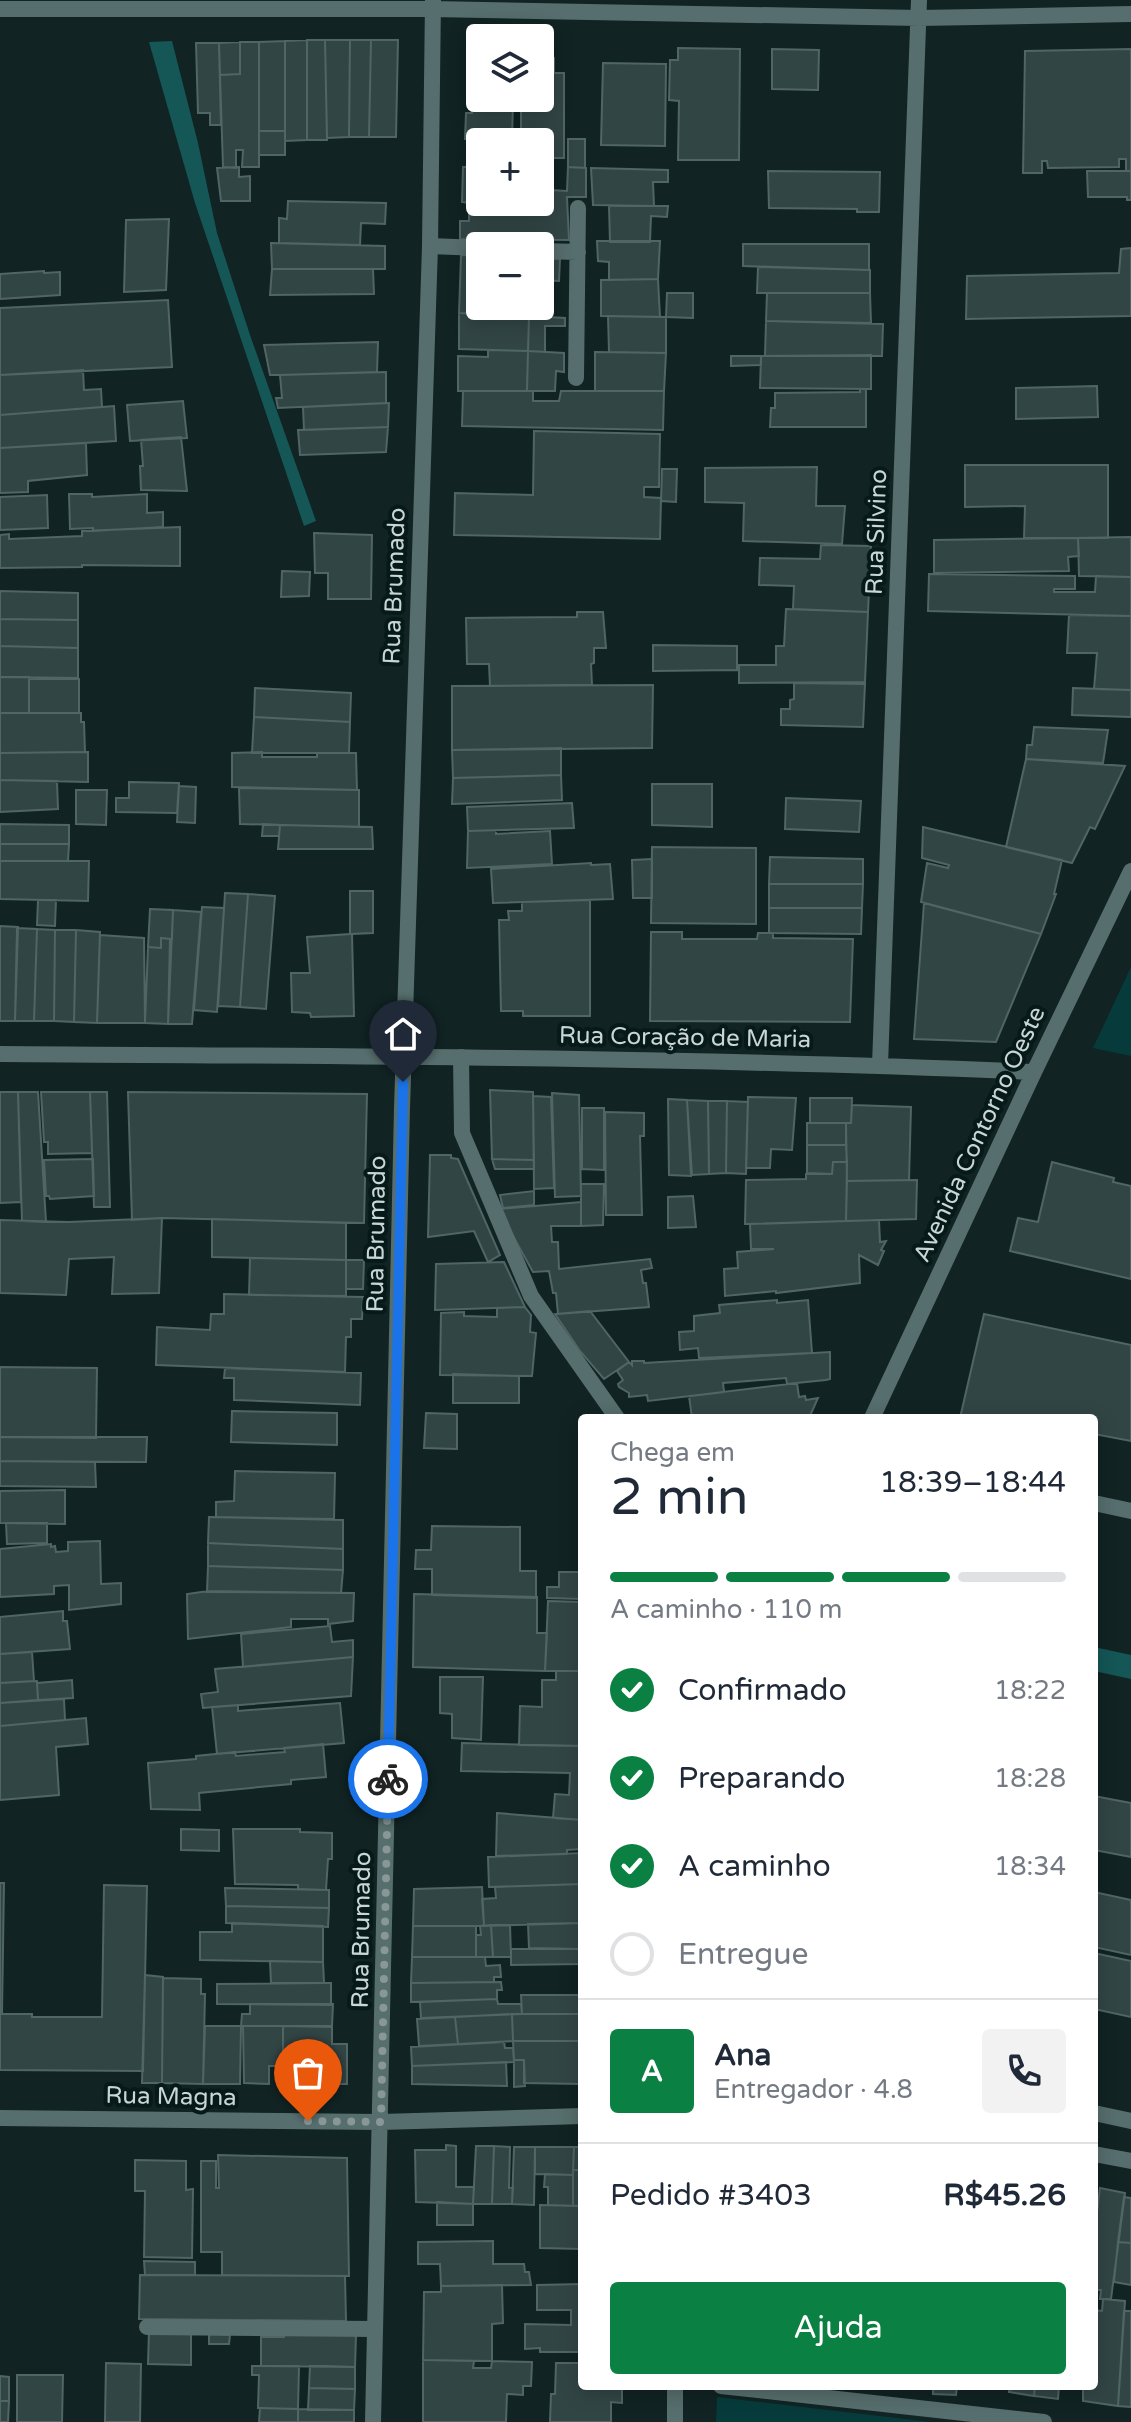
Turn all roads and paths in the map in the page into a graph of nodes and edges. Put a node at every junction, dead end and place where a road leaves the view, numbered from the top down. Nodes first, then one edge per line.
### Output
1 (919, 0) edge
2 (433, 4) edge
3 (0, 9) edge
4 (1131, 14) edge
5 (919, 18) junction
6 (578, 208) dead end
7 (430, 246) junction
8 (466, 247) edge
9 (554, 251) edge
10 (578, 252) junction
11 (576, 378) dead end
12 (1131, 871) edge
13 (0, 1054) edge
14 (404, 1056) junction
15 (461, 1057) junction
16 (880, 1065) junction
17 (1034, 1072) junction
18 (614, 1414) edge
19 (874, 1414) edge
20 (1098, 1504) edge
21 (1131, 1511) edge
22 (1098, 2114) edge
23 (578, 2116) edge
24 (0, 2118) edge
25 (1131, 2121) edge
26 (381, 2122) junction
27 (1098, 2155) edge
28 (1131, 2161) edge
29 (147, 2327) dead end
30 (375, 2329) junction
31 (675, 2390) edge
32 (757, 2390) edge
33 (373, 2422) edge
34 (675, 2422) edge
35 (1044, 2422) edge

1 - 5 street, Rua Silvino
2 - 3 street
2 - 5 street
2 - 7 street, Rua Brumado
4 - 5 street
5 - 16 street, Rua Silvino
6 - 10 street
7 - 8 street
7 - 14 street, Rua Brumado
9 - 10 street
10 - 11 street
12 - 17 street, Avenida Contorno Oeste
13 - 14 street, Rua Coração de Maria
14 - 15 street, Rua Coração de Maria
14 - 26 street, Rua Brumado
15 - 16 street, Rua Coração de Maria
15 - 18 street
16 - 17 street, Rua Coração de Maria
17 - 19 street, Avenida Contorno Oeste
20 - 21 street
22 - 25 street
23 - 26 street, Rua Magna
24 - 26 street, Rua Magna
26 - 30 street, Rua Brumado
27 - 28 street
29 - 30 street
30 - 33 street, Rua Brumado
31 - 34 street
32 - 35 street

